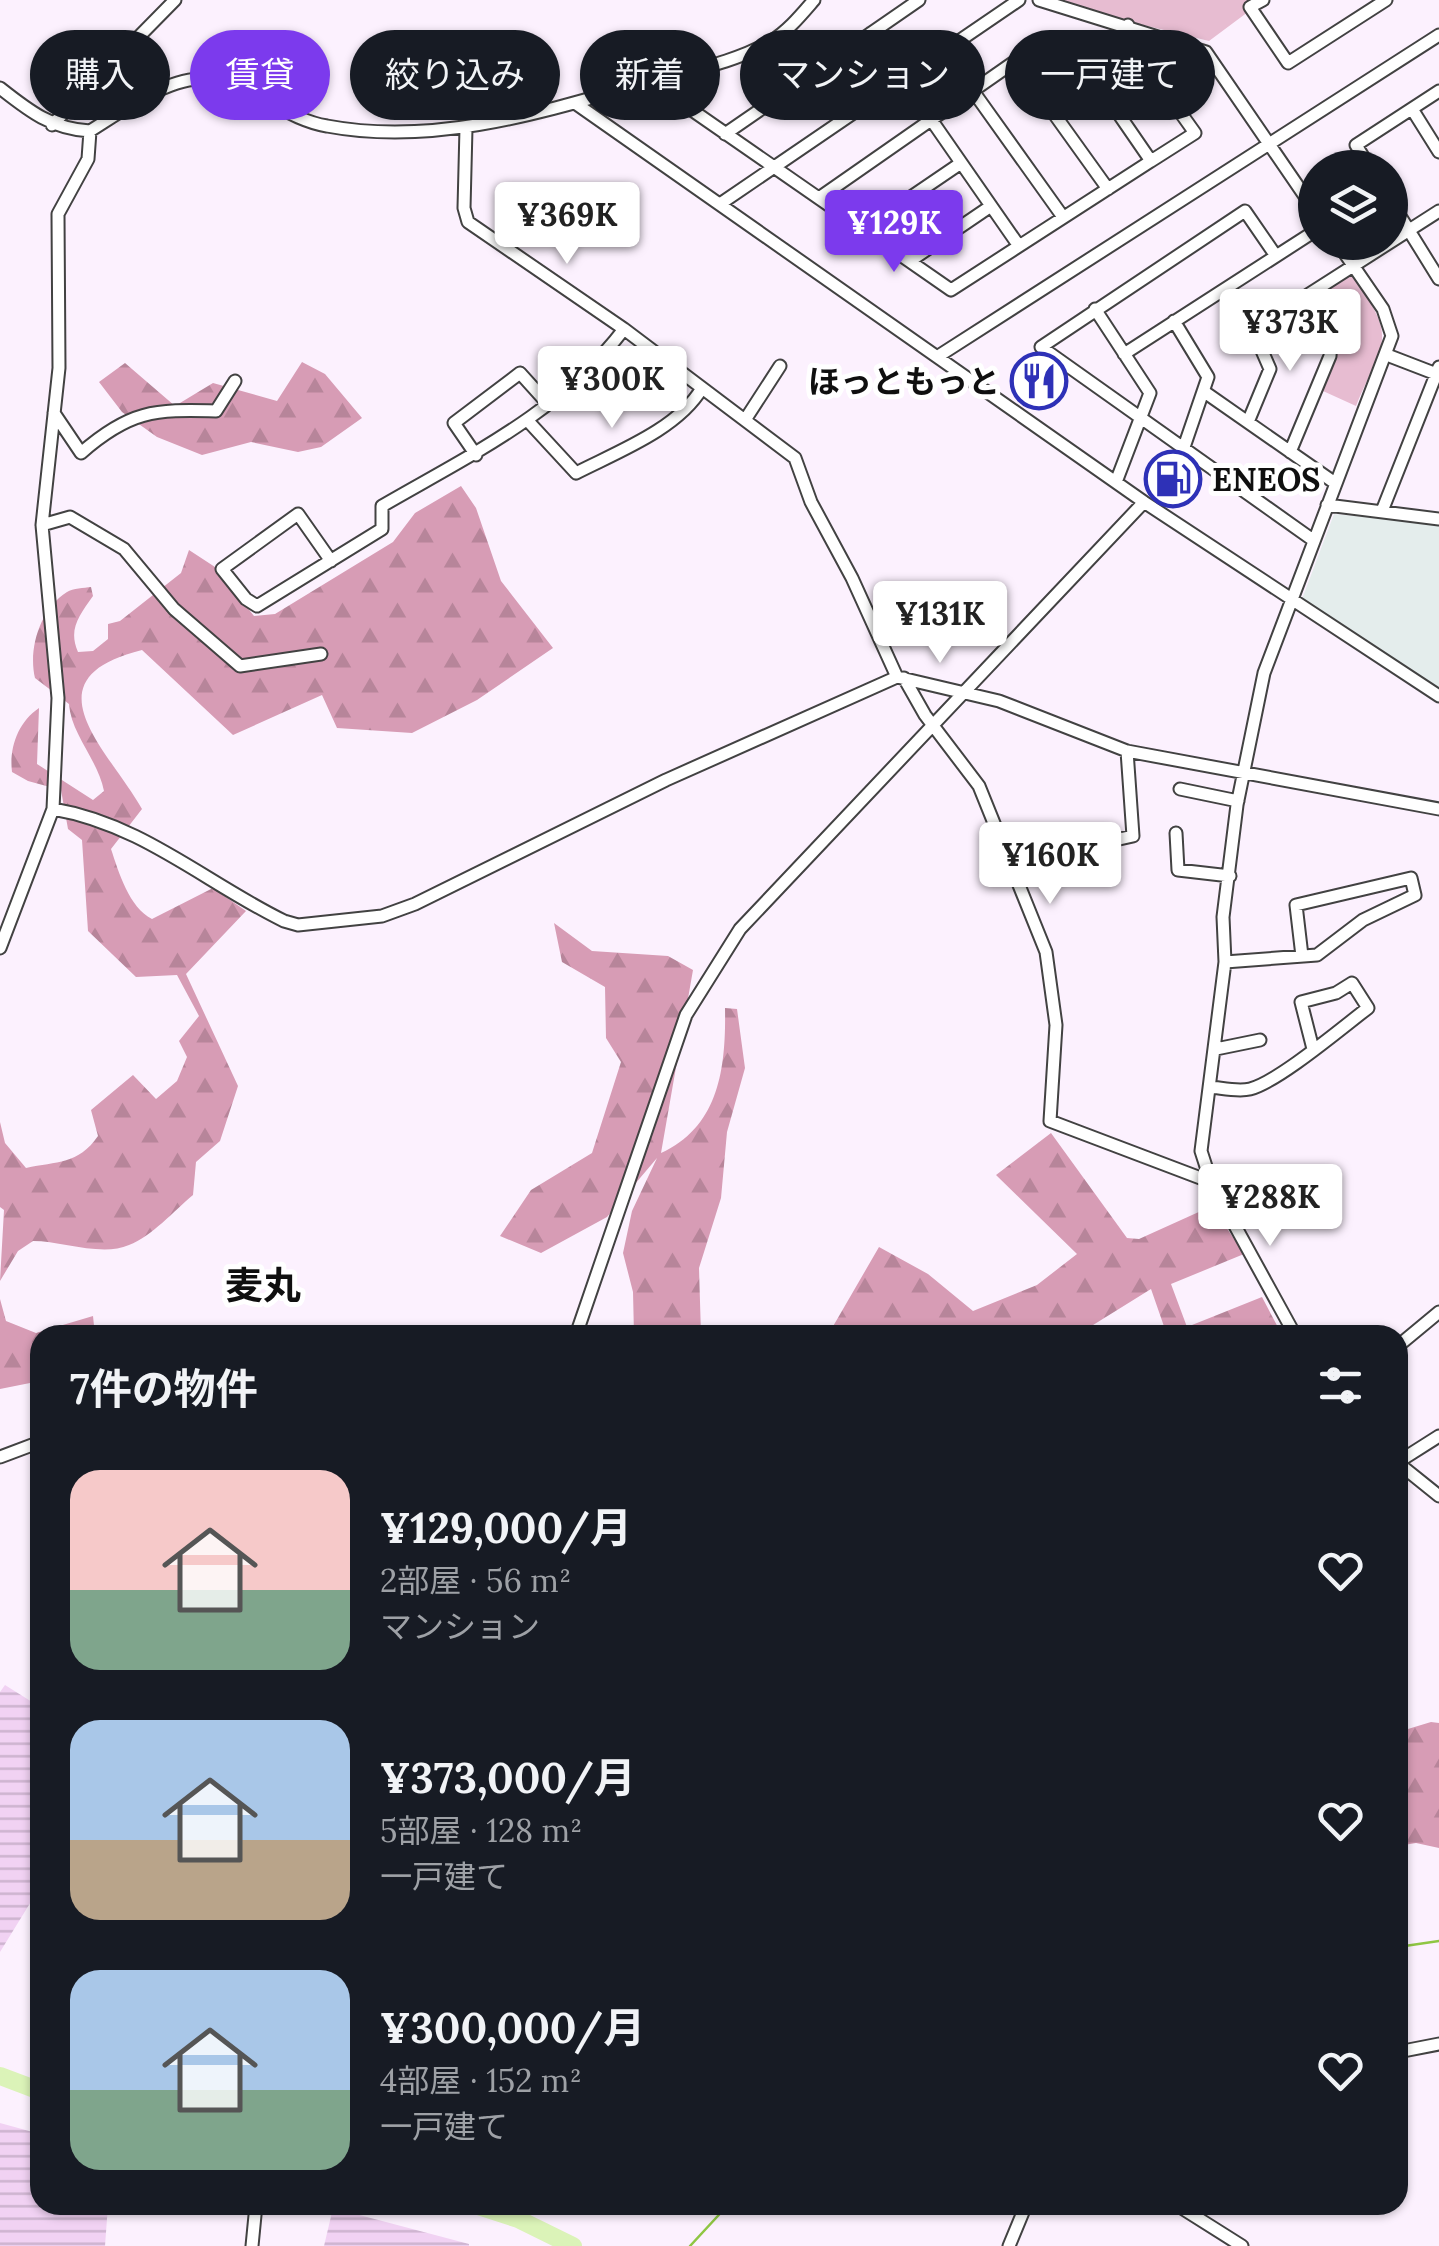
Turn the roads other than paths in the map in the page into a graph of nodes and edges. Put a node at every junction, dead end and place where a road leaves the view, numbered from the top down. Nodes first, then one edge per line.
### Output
1 (175, 0) edge
2 (814, 0) edge
3 (919, 0) edge
4 (1019, 0) edge
5 (1040, 0) edge
6 (1262, 0) edge
7 (1386, 0) edge
8 (1128, 25) junction
9 (786, 30) edge
10 (875, 30) edge
11 (973, 30) edge
12 (1127, 30) edge
13 (1439, 35) edge
14 (0, 88) edge
15 (1439, 91) edge
16 (580, 102) edge
17 (575, 103) junction
18 (985, 108) edge
19 (1412, 109) junction
20 (706, 120) edge
21 (745, 120) edge
22 (840, 120) edge
23 (1058, 120) edge
24 (1122, 120) edge
25 (1186, 120) edge
26 (932, 121) joint
27 (52, 125) junction
28 (466, 128) junction
29 (90, 131) junction
30 (725, 134) junction
31 (1269, 144) junction
32 (1359, 150) edge
33 (1439, 152) edge
34 (1150, 161) junction
35 (961, 163) junction
36 (773, 167) junction
37 (1298, 186) edge
38 (1108, 189) junction
39 (819, 198) junction
40 (720, 204) junction
41 (991, 206) junction
42 (1439, 212) edge
43 (1063, 218) junction
44 (864, 229) junction
45 (1409, 231) junction
46 (1298, 242) edge
47 (1019, 246) junction
48 (1276, 256) junction
49 (1350, 260) edge
50 (910, 261) junction
51 (1354, 266) junction
52 (1439, 279) edge
53 (1224, 290) junction
54 (1303, 298) junction
55 (1095, 309) junction
56 (1174, 322) junction
57 (624, 329) junction
58 (1252, 330) junction
59 (1124, 354) junction
60 (940, 355) junction
61 (1387, 355) junction
62 (780, 366) dead end
63 (1438, 372) edge
64 (236, 381) dead end
65 (702, 388) junction
66 (1206, 393) junction
67 (548, 404) junction
68 (54, 413) junction
69 (746, 420) junction
70 (528, 421) junction
71 (1140, 421) junction
72 (1248, 422) junction
73 (1183, 450) junction
74 (1290, 452) junction
75 (476, 455) junction
76 (1116, 482) junction
77 (1336, 483) junction
78 (1144, 502) junction
79 (1327, 505) junction
80 (1382, 512) junction
81 (1439, 518) edge
82 (42, 524) junction
83 (1313, 540) junction
84 (331, 560) junction
85 (1290, 600) junction
86 (321, 654) dead end
87 (900, 678) junction
88 (966, 694) junction
89 (1439, 696) edge
90 (935, 725) junction
91 (1126, 750) junction
92 (1243, 773) junction
93 (1180, 789) dead end
94 (1238, 801) junction
95 (53, 809) junction
96 (1439, 809) edge
97 (1176, 833) dead end
98 (1115, 840) dead end
99 (1230, 876) junction
100 (0, 948) edge
101 (1302, 956) junction
102 (1225, 962) junction
103 (1260, 1040) dead end
104 (1216, 1050) junction
105 (1312, 1050) junction
106 (1210, 1087) junction
107 (1211, 1182) junction
108 (1439, 1312) edge
109 (580, 1325) edge
110 (1290, 1325) edge
111 (1408, 1338) edge
112 (1439, 1436) edge
113 (30, 1446) edge
114 (1408, 1456) edge
115 (0, 1458) edge
116 (1408, 1470) edge
117 (1439, 1496) edge
118 (1439, 2044) edge
119 (1408, 2050) edge
120 (255, 2215) edge
121 (1022, 2215) edge
122 (1193, 2215) edge
123 (252, 2246) edge
124 (1009, 2246) edge
125 (1242, 2246) edge

1 - 27 street
2 - 9 street
3 - 10 street
4 - 11 street
5 - 8 street
6 - 7 street
8 - 12 street
8 - 31 street
13 - 31 street
14 - 27 street
15 - 19 street
16 - 17 street
17 - 28 street
17 - 40 street
18 - 43 street
19 - 32 street
19 - 33 street
20 - 30 street
21 - 30 street
22 - 36 street
23 - 38 street
24 - 34 street
25 - 34 street
26 - 35 street
26 - 39 street
27 - 29 street
28 - 29 street
28 - 57 street
29 - 68 street
30 - 36 street
31 - 37 street
31 - 60 street
34 - 38 street
35 - 41 street
35 - 44 street
36 - 39 street
36 - 40 street
38 - 43 street
39 - 44 street
40 - 60 street
41 - 47 street
41 - 50 street
42 - 45 street
43 - 47 street
44 - 50 street
45 - 51 street
45 - 52 street
46 - 48 street
47 - 50 street
48 - 53 street
48 - 55 street
49 - 51 street
51 - 54 street
51 - 61 street
53 - 56 street
53 - 58 street
54 - 58 street
54 - 74 street
55 - 59 street
55 - 71 street
56 - 59 street
56 - 66 street
57 - 65 street
57 - 67 street
58 - 72 street
59 - 71 street
60 - 76 street
61 - 63 street
61 - 77 street
62 - 69 street
63 - 80 street
64 - 68 street
65 - 69 street
65 - 70 street
66 - 72 street
66 - 73 street
67 - 70 street
67 - 75 street
68 - 82 street
69 - 87 street
70 - 75 street
71 - 73 street
71 - 76 street
72 - 74 street
73 - 83 street
74 - 77 street
75 - 84 street
76 - 78 street
77 - 79 street
78 - 85 street
78 - 88 street
79 - 80 street
79 - 83 street
80 - 81 street
82 - 86 street
82 - 95 street
83 - 85 street
84 - 84 street
85 - 89 street
85 - 92 street
87 - 88 street
87 - 90 street
87 - 95 street
88 - 90 street
88 - 91 street
90 - 107 street
90 - 109 street
91 - 92 street
91 - 98 street
92 - 94 street
92 - 96 street
93 - 94 street
94 - 99 street
95 - 100 street
97 - 99 street
99 - 102 street
101 - 101 street
101 - 102 street
102 - 104 street
103 - 104 street
104 - 106 street
105 - 105 street
105 - 106 street
106 - 107 street
107 - 110 street
108 - 111 street
112 - 114 street
113 - 115 street
116 - 117 street
118 - 119 street
120 - 123 street
121 - 124 street
122 - 125 street

